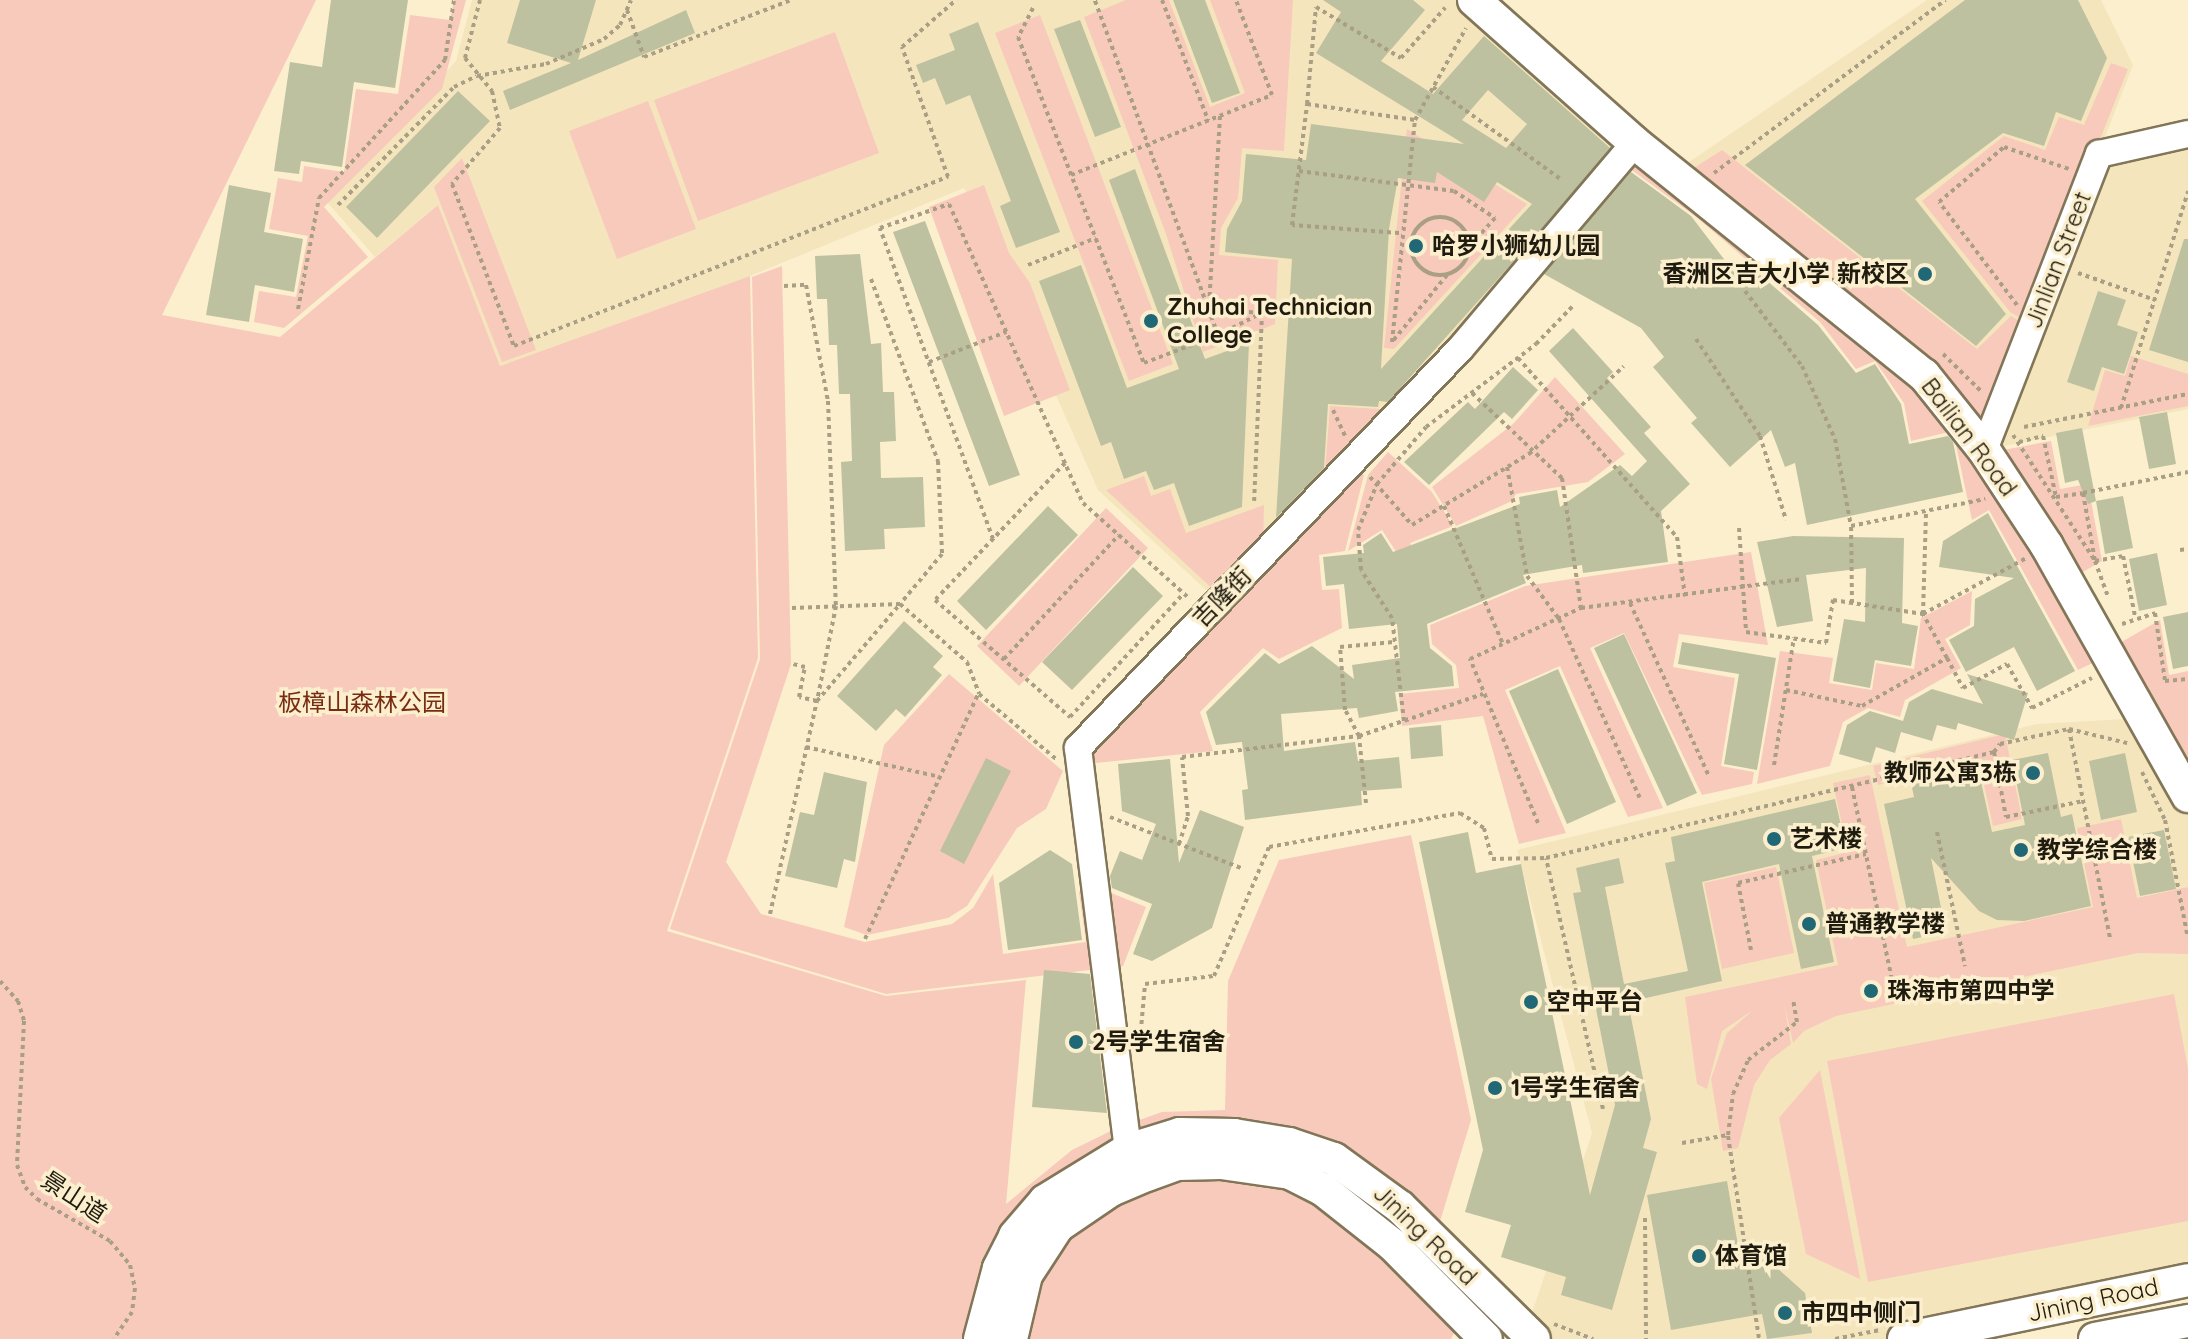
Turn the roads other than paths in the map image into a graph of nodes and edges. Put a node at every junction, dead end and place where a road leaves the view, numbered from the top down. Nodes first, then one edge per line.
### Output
1 (1466, 4) edge
2 (2188, 134) edge
3 (1635, 143) junction
4 (1984, 450) junction
5 (2188, 796) edge
6 (1128, 1150) junction
7 (2188, 1280) edge
8 (2188, 1321) edge
9 (1539, 1330) edge
10 (980, 1339) edge
11 (1011, 1339) edge
12 (1486, 1339) edge
13 (1904, 1339) edge
14 (2095, 1339) edge

1 - 3 main road, Bailian Road
2 - 4 lane, Jinlian Street
3 - 4 main road, Bailian Road
3 - 6 lane, 吉隆街
4 - 5 main road, Bailian Road
6 - 9 main road, Jining Road
6 - 10 main road, Jining Road
7 - 13 main road, Jining Road
8 - 14 main road, Jining Road
11 - 12 main road, Jining Road

